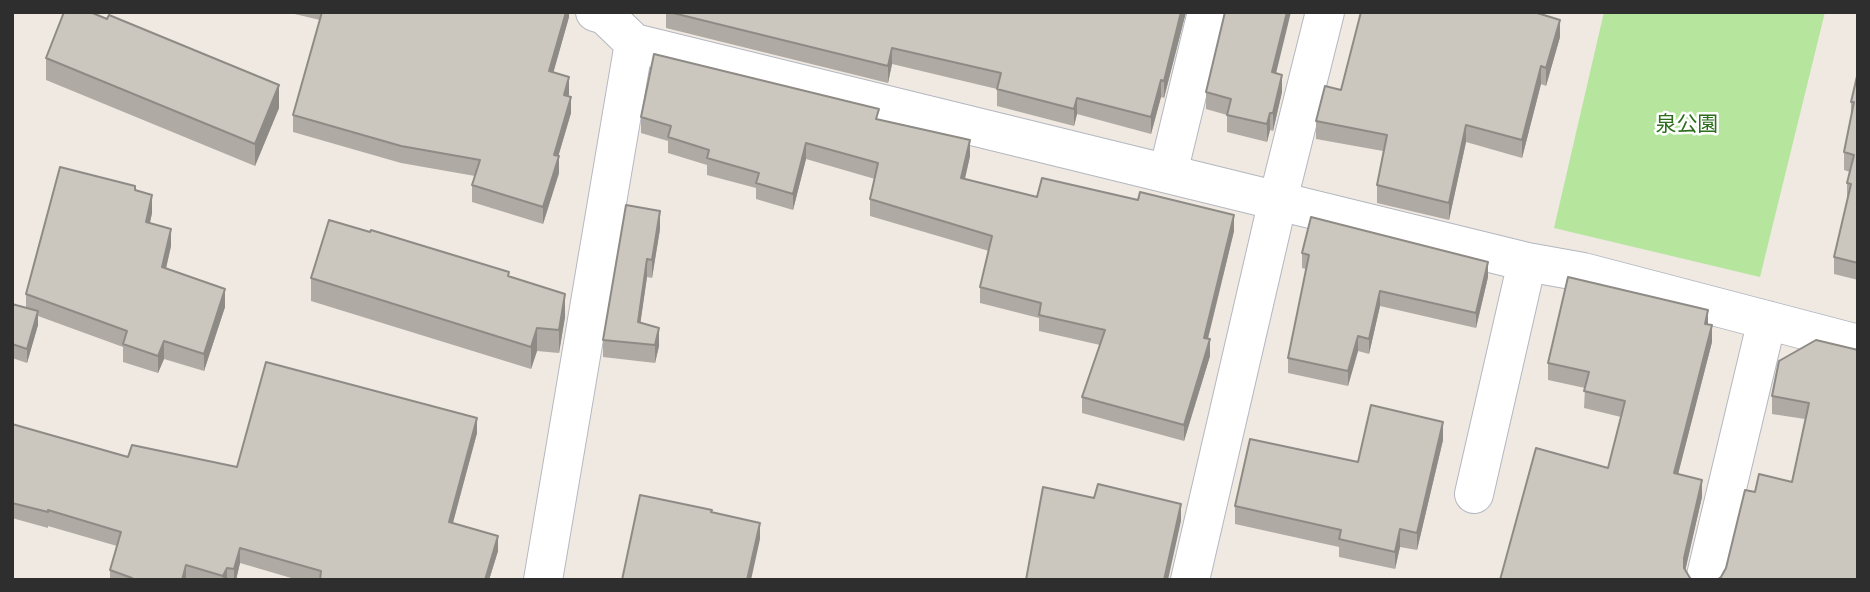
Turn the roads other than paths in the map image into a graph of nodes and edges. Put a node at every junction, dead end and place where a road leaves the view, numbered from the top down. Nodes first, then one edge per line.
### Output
1 (595, 12) edge
2 (1206, 12) edge
3 (1325, 12) edge
4 (634, 43) junction
5 (1168, 173) junction
6 (1278, 200) junction
7 (1527, 262) junction
8 (1767, 320) junction
9 (1858, 344) edge
10 (1474, 495) dead end
11 (543, 580) edge
12 (1190, 580) edge
13 (1705, 580) edge

1 - 4 street
2 - 5 street
3 - 6 street
4 - 5 street
4 - 11 street
5 - 6 street
6 - 7 street
6 - 12 street
7 - 8 street
7 - 10 street
8 - 9 street
8 - 13 street

